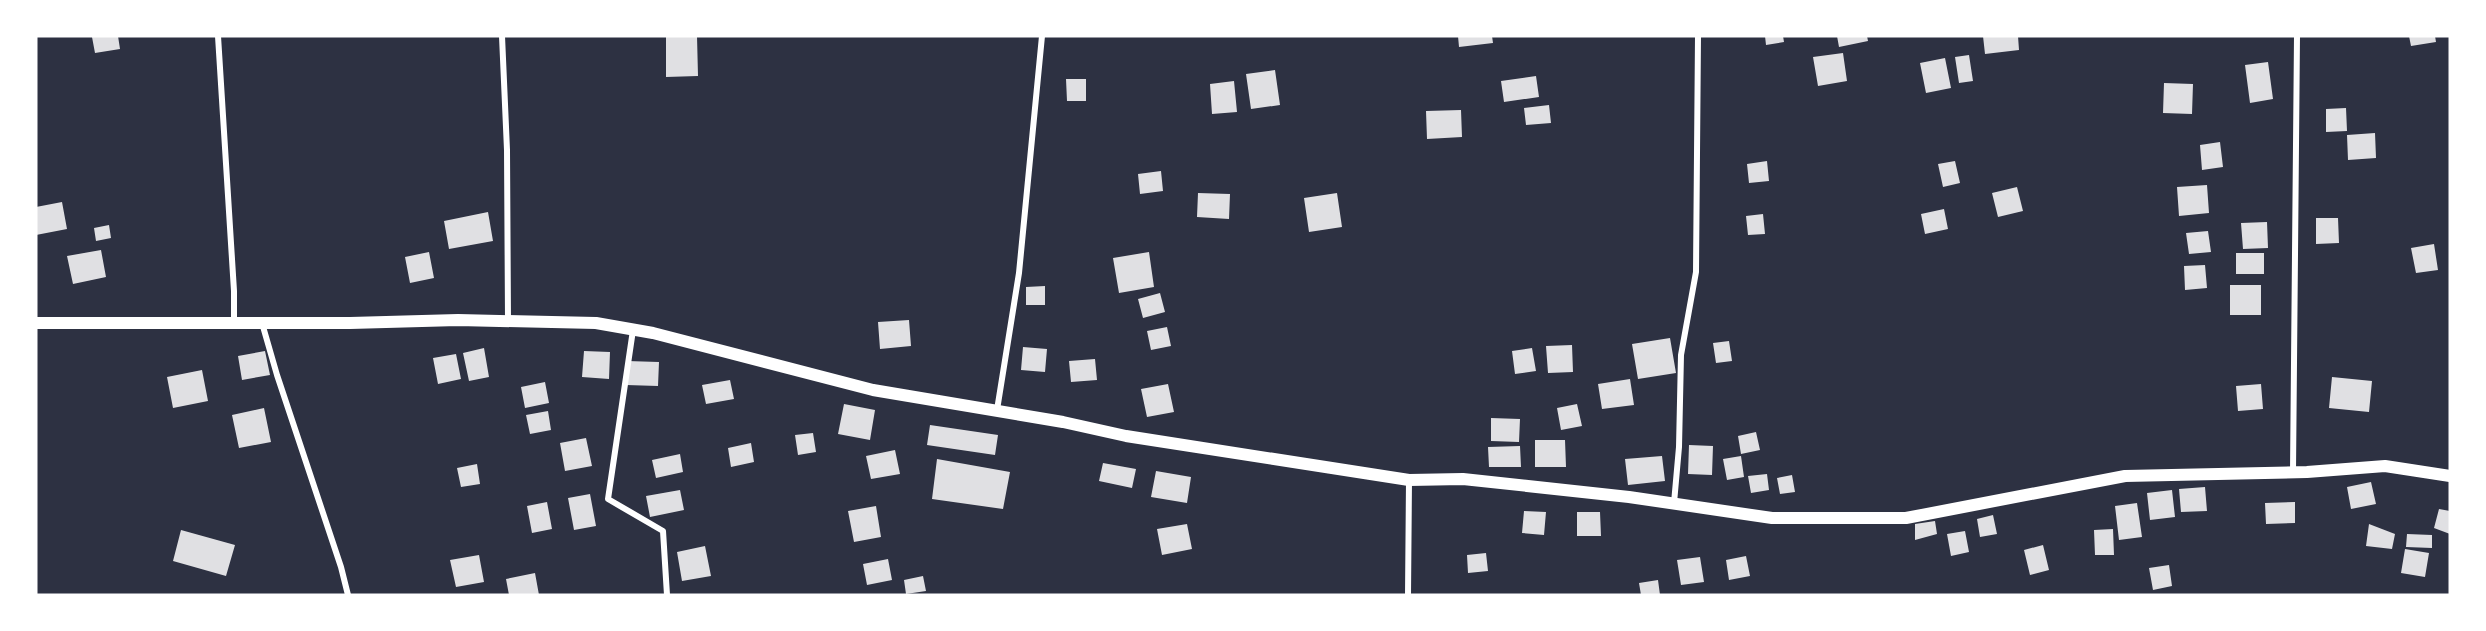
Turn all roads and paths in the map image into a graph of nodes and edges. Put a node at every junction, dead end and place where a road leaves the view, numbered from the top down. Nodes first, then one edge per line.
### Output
1 (218, 36) edge
2 (502, 36) edge
3 (1042, 36) edge
4 (1698, 36) edge
5 (2298, 36) edge
6 (508, 320) junction
7 (234, 322) junction
8 (36, 323) edge
9 (262, 323) junction
10 (633, 330) junction
11 (997, 411) junction
12 (2293, 472) junction
13 (2450, 476) edge
14 (1409, 480) junction
15 (1674, 503) junction
16 (348, 595) edge
17 (667, 595) edge
18 (1408, 595) edge

1 - 7 street
2 - 6 street
3 - 11 street
4 - 15 street
5 - 12 street
6 - 9 main road
6 - 10 main road
7 - 8 main road
7 - 9 main road
9 - 16 street
10 - 11 main road
10 - 17 street
11 - 14 main road
12 - 13 main road
12 - 15 main road
14 - 15 main road
14 - 18 street

